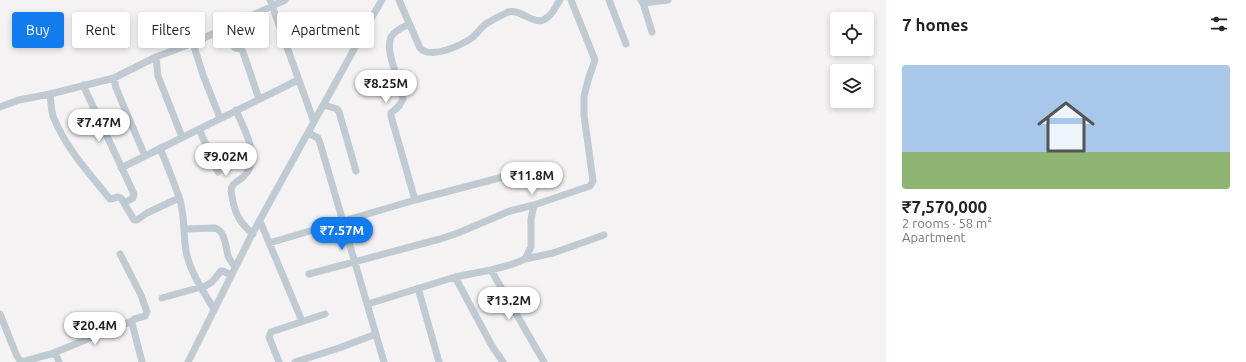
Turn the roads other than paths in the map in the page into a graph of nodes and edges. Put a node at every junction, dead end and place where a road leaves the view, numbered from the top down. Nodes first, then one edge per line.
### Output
1 (285, 0) edge
2 (382, 0) edge
3 (399, 0) edge
4 (560, 0) edge
5 (571, 0) edge
6 (609, 0) edge
7 (668, 0) edge
8 (642, 2) edge
9 (271, 3) edge
10 (408, 24) junction
11 (652, 32) dead end
12 (205, 36) edge
13 (626, 44) dead end
14 (178, 48) edge
15 (194, 48) edge
16 (235, 48) dead end
17 (156, 56) junction
18 (114, 78) junction
19 (298, 80) junction
20 (83, 85) junction
21 (50, 94) junction
22 (259, 99) junction
23 (324, 105) junction
24 (0, 107) edge
25 (236, 110) junction
26 (127, 114) junction
27 (220, 118) junction
28 (314, 122) junction
29 (101, 126) junction
30 (199, 129) junction
31 (308, 133) junction
32 (182, 137) junction
33 (160, 148) junction
34 (145, 156) junction
35 (121, 168) junction
36 (356, 170) dead end
37 (218, 172) dead end
38 (503, 177) dead end
39 (179, 198) junction
40 (415, 200) junction
41 (124, 203) junction
42 (534, 205) junction
43 (260, 221) junction
44 (342, 221) junction
45 (185, 229) junction
46 (253, 234) junction
47 (604, 235) dead end
48 (269, 243) junction
49 (120, 254) dead end
50 (525, 259) junction
51 (355, 261) junction
52 (235, 267) junction
53 (491, 270) junction
54 (309, 274) dead end
55 (231, 275) junction
56 (455, 277) junction
57 (201, 287) junction
58 (418, 288) junction
59 (162, 298) dead end
60 (368, 304) junction
61 (214, 309) junction
62 (0, 314) edge
63 (324, 314) dead end
64 (132, 321) junction
65 (302, 321) junction
66 (376, 334) junction
67 (51, 354) junction
68 (60, 362) edge
69 (142, 362) edge
70 (188, 362) edge
71 (279, 362) edge
72 (295, 362) edge
73 (384, 362) edge
74 (439, 362) edge
75 (503, 362) edge
76 (544, 362) edge

1 - 9 street
2 - 23 street
3 - 10 street
4 - 10 street
5 - 42 street
6 - 13 street
7 - 8 street
8 - 11 street
9 - 12 street
9 - 19 street
10 - 40 street
14 - 17 street
15 - 27 street
16 - 22 street
17 - 18 street
17 - 32 street
18 - 20 street
18 - 26 street
19 - 22 street
19 - 28 street
20 - 21 street
20 - 29 street
21 - 24 street
21 - 41 street
22 - 25 street
23 - 28 street
23 - 36 street
25 - 27 street
25 - 46 street
26 - 29 street
26 - 34 street
27 - 30 street
28 - 31 street
29 - 35 street
30 - 32 street
30 - 37 street
31 - 43 street
31 - 44 street
32 - 33 street
33 - 34 street
33 - 39 street
34 - 35 street
35 - 41 street
38 - 40 street
39 - 41 street
39 - 45 street
40 - 44 street
42 - 50 street
42 - 51 street
43 - 46 street
43 - 48 street
44 - 48 street
44 - 51 street
45 - 52 street
45 - 57 street
46 - 52 street
47 - 50 street
48 - 65 street
49 - 64 street
50 - 53 street
51 - 54 street
51 - 60 street
52 - 55 street
53 - 56 street
53 - 76 street
55 - 57 street
55 - 61 street
56 - 58 street
56 - 75 street
57 - 59 street
57 - 61 street
58 - 60 street
58 - 74 street
60 - 66 street
61 - 70 street
62 - 67 street
63 - 65 street
64 - 67 street
64 - 69 street
65 - 71 street
66 - 72 street
66 - 73 street
67 - 68 street

